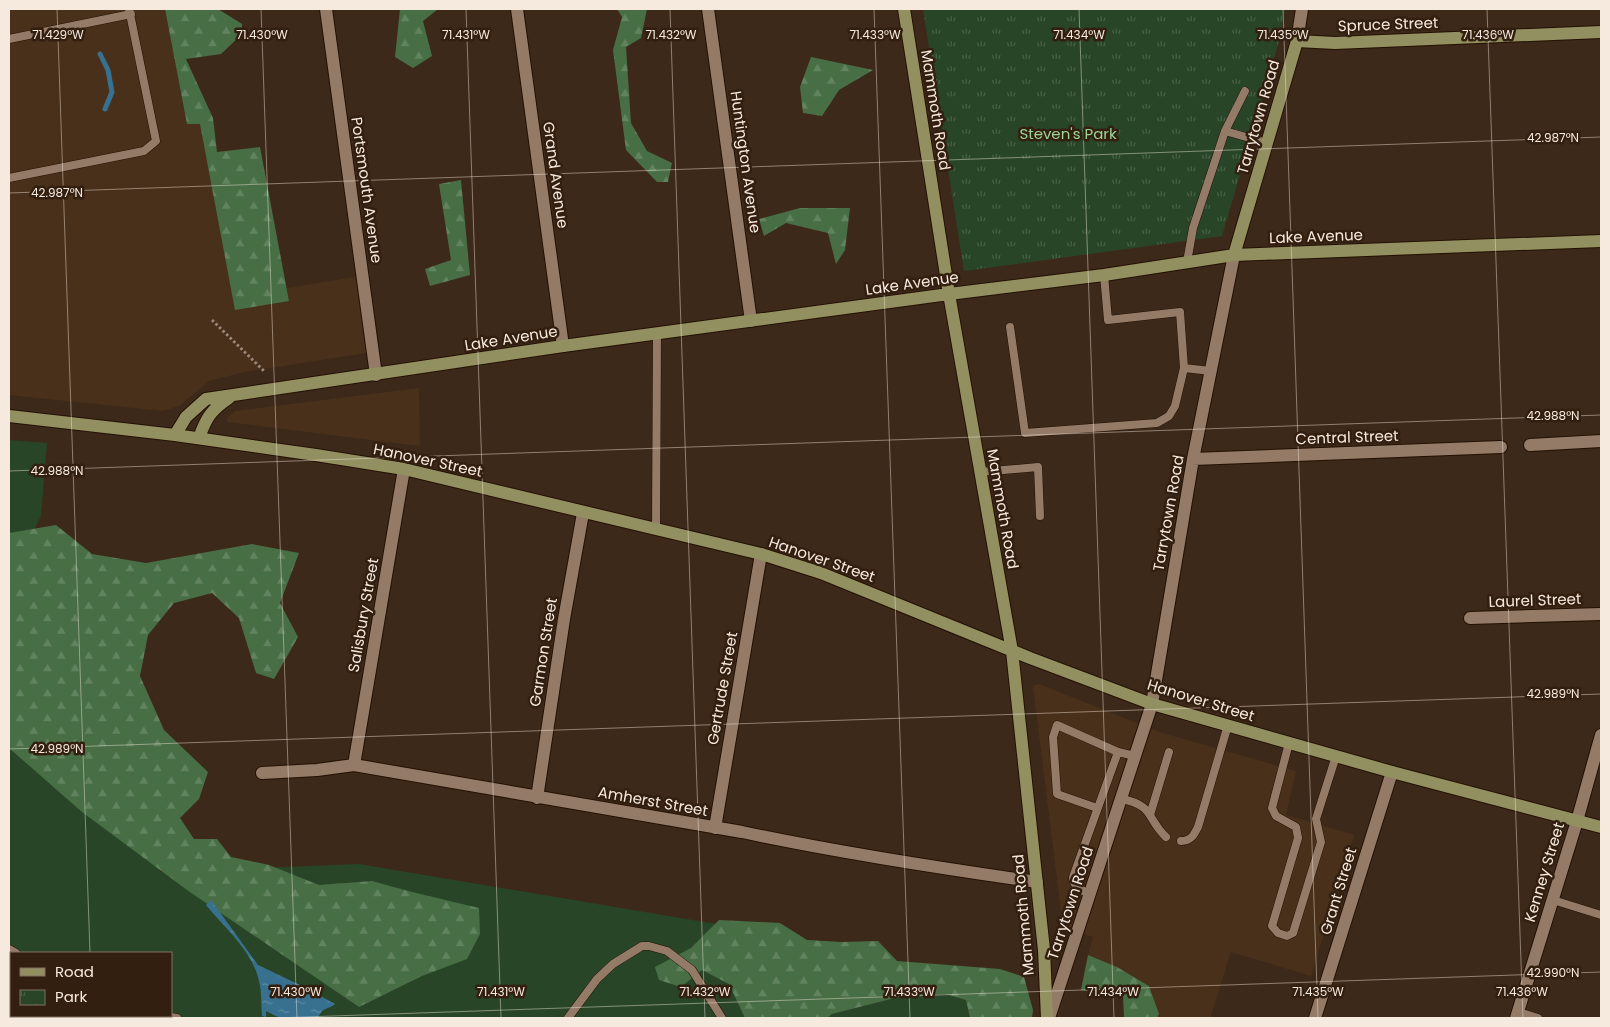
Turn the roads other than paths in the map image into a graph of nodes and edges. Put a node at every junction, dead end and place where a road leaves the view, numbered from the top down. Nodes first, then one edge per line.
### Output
1 (326, 9) edge
2 (517, 9) edge
3 (708, 9) edge
4 (904, 9) edge
5 (1302, 9) edge
6 (130, 12) edge
7 (1601, 32) edge
8 (9, 38) edge
9 (1297, 41) junction
10 (1245, 91) dead end
11 (1225, 131) junction
12 (1267, 143) junction
13 (9, 178) edge
14 (1601, 241) edge
15 (1234, 255) junction
16 (1187, 262) junction
17 (1104, 275) junction
18 (949, 294) junction
19 (751, 321) junction
20 (1010, 328) dead end
21 (657, 333) junction
22 (563, 346) junction
23 (1184, 368) junction
24 (1211, 371) junction
25 (376, 375) junction
26 (232, 396) junction
27 (9, 416) edge
28 (175, 434) junction
29 (199, 438) junction
30 (1601, 441) edge
31 (1530, 445) dead end
32 (1501, 447) dead end
33 (1194, 459) junction
34 (404, 469) junction
35 (980, 472) junction
36 (583, 513) junction
37 (1040, 516) dead end
38 (656, 529) junction
39 (761, 554) junction
40 (1601, 614) edge
41 (1470, 618) dead end
42 (1012, 651) junction
43 (1152, 704) junction
44 (1228, 725) junction
45 (1601, 735) edge
46 (1289, 743) junction
47 (1118, 752) junction
48 (1169, 752) dead end
49 (1135, 756) junction
50 (1336, 756) junction
51 (354, 765) junction
52 (1392, 772) junction
53 (262, 773) dead end
54 (537, 798) junction
55 (1122, 799) junction
56 (1097, 808) junction
57 (1150, 815) junction
58 (1577, 821) junction
59 (1601, 827) edge
60 (715, 828) junction
61 (1166, 837) dead end
62 (1181, 841) dead end
63 (1037, 882) junction
64 (1090, 895) junction
65 (1553, 900) junction
66 (1601, 914) edge
67 (1517, 1015) edge
68 (568, 1018) edge
69 (722, 1018) edge
70 (1048, 1018) edge
71 (1315, 1018) edge
72 (1538, 1018) edge

1 - 25 street, Portsmouth Avenue
2 - 22 street, Grand Avenue
3 - 19 street, Huntington Avenue
4 - 18 street, Mammoth Road
5 - 9 street, Tarrytown Road
6 - 8 lane
6 - 13 lane
7 - 9 street, Spruce Street
9 - 12 street, Tarrytown Road
10 - 11 lane
11 - 12 lane
11 - 16 lane
12 - 15 street, Tarrytown Road
14 - 15 street, Lake Avenue
15 - 16 street, Lake Avenue
15 - 24 street, Tarrytown Road
16 - 17 street, Lake Avenue
17 - 18 street, Lake Avenue
17 - 23 lane
18 - 19 street, Lake Avenue
18 - 35 street, Mammoth Road
19 - 21 street, Lake Avenue
20 - 23 lane
21 - 22 street, Lake Avenue
21 - 38 lane
22 - 25 street, Lake Avenue
23 - 24 lane
24 - 33 street, Tarrytown Road
25 - 26 street, Lake Avenue
26 - 28 street, Lake Avenue
26 - 29 street
27 - 28 street, Hanover Street
28 - 29 street, Hanover Street
29 - 34 street, Hanover Street
30 - 31 street
32 - 33 street, Central Street
33 - 43 street, Tarrytown Road
34 - 36 street, Hanover Street
34 - 51 street, Salisbury Street
35 - 37 lane
35 - 42 street, Mammoth Road
36 - 38 street, Hanover Street
36 - 54 street, Garmon Street
38 - 39 street, Hanover Street
39 - 42 street, Hanover Street
39 - 60 street, Gertrude Street
40 - 41 street, Laurel Street
42 - 43 street, Hanover Street
42 - 63 street, Mammoth Road
43 - 44 street, Hanover Street
43 - 49 street, Tarrytown Road
44 - 46 street, Hanover Street
44 - 62 lane
45 - 58 street, Kenney Street
46 - 50 street, Hanover Street
46 - 50 lane
47 - 49 lane
47 - 56 lane
47 - 56 lane
48 - 57 lane
49 - 55 street, Tarrytown Road
50 - 52 street, Hanover Street
51 - 53 street, Amherst Street
51 - 54 street, Amherst Street
52 - 58 street, Hanover Street
52 - 71 street, Grant Street
54 - 60 street, Amherst Street
55 - 57 lane
55 - 64 street, Tarrytown Road
56 - 64 lane
57 - 61 lane
58 - 59 street, Hanover Street
58 - 65 street, Kenney Street
60 - 63 street, Amherst Street
63 - 70 street, Mammoth Road
64 - 70 street, Tarrytown Road
65 - 66 lane
65 - 67 street, Kenney Street
67 - 72 lane
68 - 69 lane

